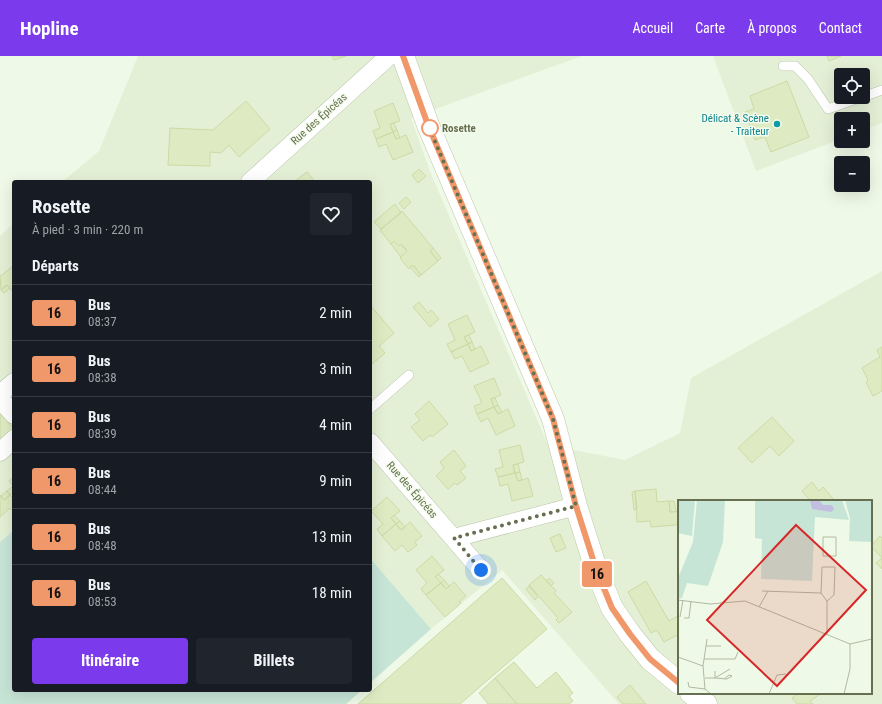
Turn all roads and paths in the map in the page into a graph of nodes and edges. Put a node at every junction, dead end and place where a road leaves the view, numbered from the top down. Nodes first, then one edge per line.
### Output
1 (389, 56) edge
2 (403, 56) edge
3 (783, 66) dead end
4 (882, 90) edge
5 (870, 94) edge
6 (843, 104) edge
7 (252, 180) edge
8 (409, 375) dead end
9 (12, 384) edge
10 (0, 394) edge
11 (0, 399) edge
12 (372, 407) edge
13 (12, 412) edge
14 (12, 441) edge
15 (372, 444) edge
16 (0, 452) edge
17 (576, 506) junction
18 (454, 538) junction
19 (481, 570) dead end
20 (678, 682) edge
21 (693, 694) edge
22 (706, 704) edge

1 - 7 street, Rue des Épicéas
2 - 17 street
3 - 6 lane
4 - 5 lane
8 - 12 lane
9 - 10 street
11 - 13 street
14 - 16 street
15 - 18 street, Rue des Épicéas
17 - 18 street
17 - 20 street
18 - 19 street, Rue des Épicéas
21 - 22 street

